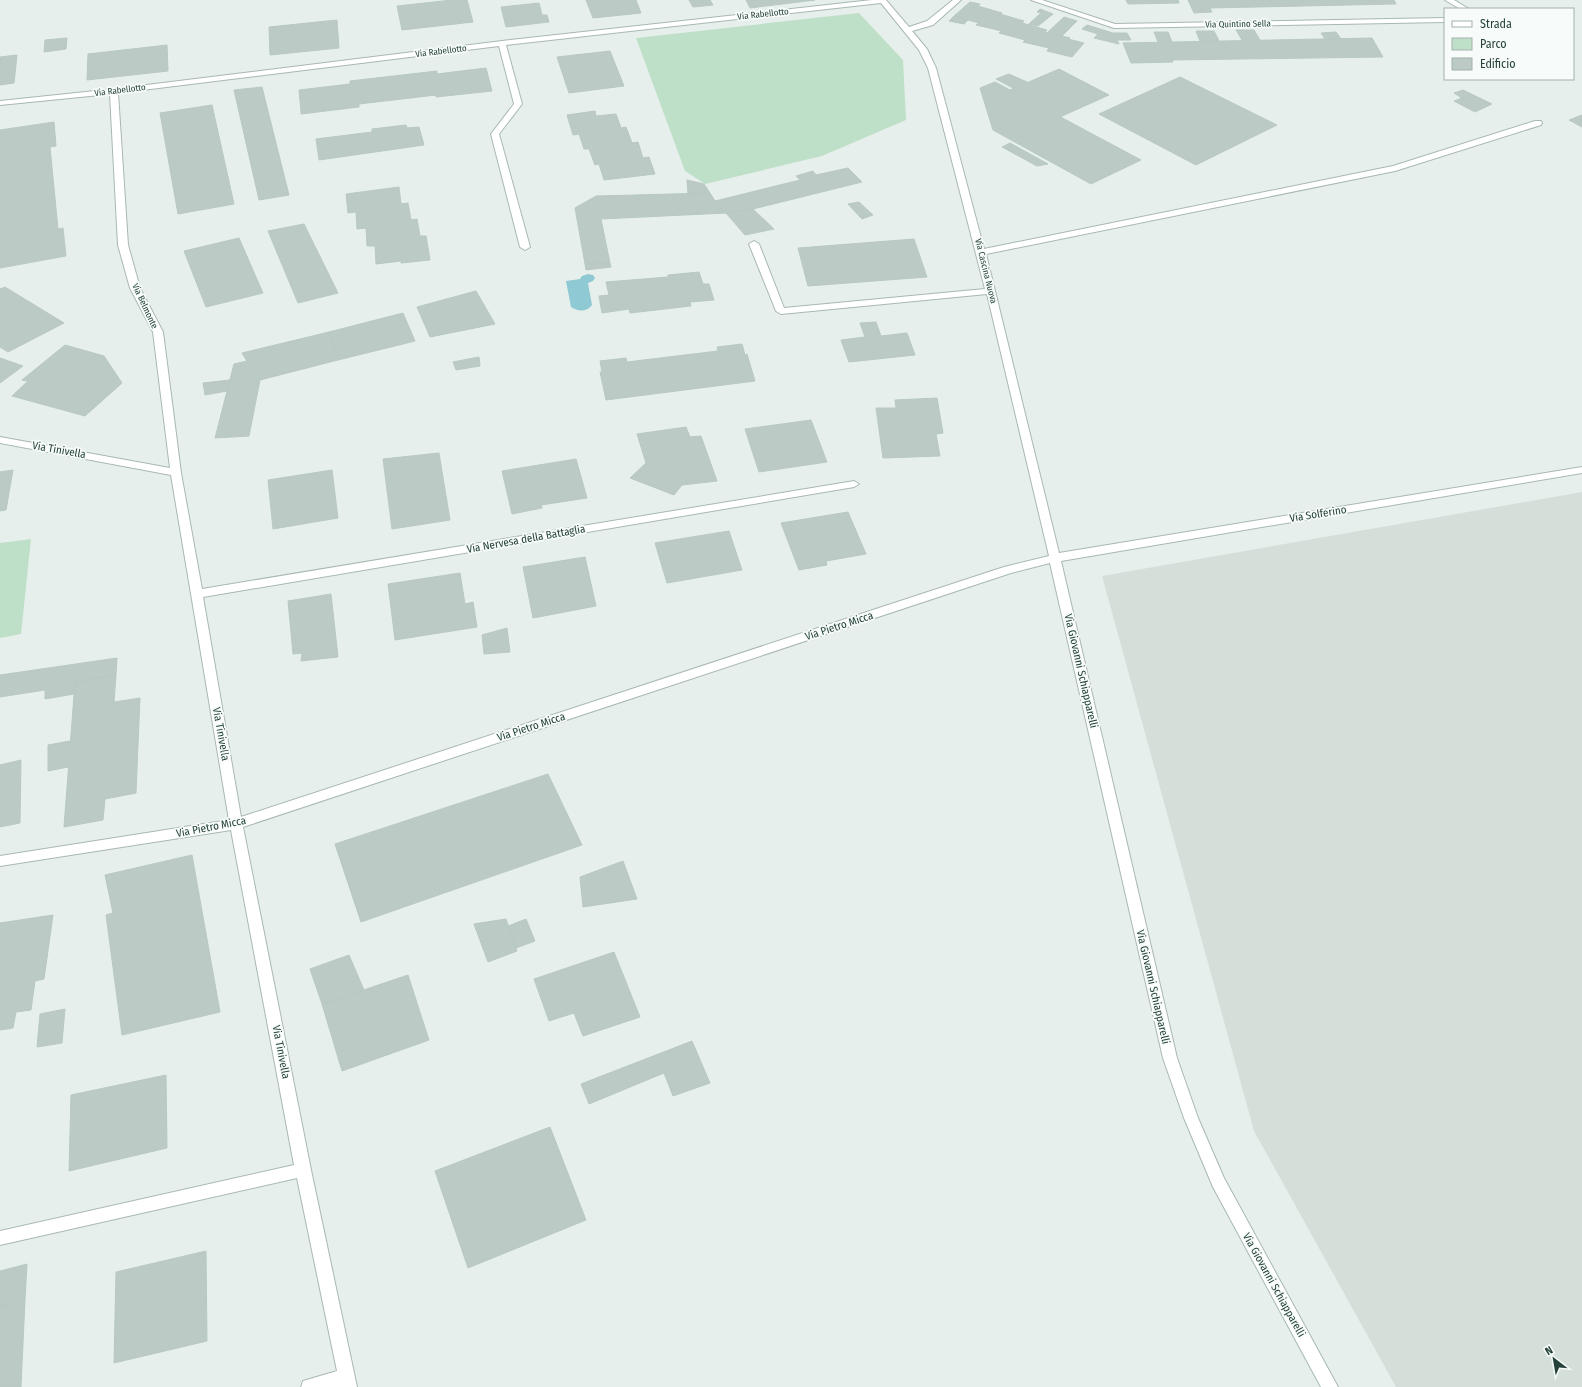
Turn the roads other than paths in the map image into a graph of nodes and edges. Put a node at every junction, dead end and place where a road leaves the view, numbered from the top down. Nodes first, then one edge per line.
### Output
1 (883, 0) edge
2 (957, 0) edge
3 (1035, 0) edge
4 (1449, 0) edge
5 (1463, 8) edge
6 (1444, 20) edge
7 (909, 30) junction
8 (502, 44) junction
9 (114, 91) junction
10 (0, 103) edge
11 (1538, 123) dead end
12 (754, 244) dead end
13 (525, 247) dead end
14 (981, 252) junction
15 (992, 291) junction
16 (0, 440) edge
17 (1582, 470) edge
18 (176, 473) junction
19 (854, 484) dead end
20 (1054, 558) junction
21 (197, 594) junction
22 (236, 824) junction
23 (0, 861) edge
24 (304, 1170) junction
25 (0, 1238) edge
26 (347, 1382) edge
27 (309, 1387) edge
28 (1330, 1387) edge

1 - 7 street, Via Cascina Nuova
1 - 8 street, Via Rabellotto
2 - 7 street
3 - 6 street, Via Quintino Sella
4 - 5 street
7 - 14 street, Via Cascina Nuova
8 - 9 street, Via Rabellotto
8 - 13 street
9 - 10 street, Via Rabellotto
9 - 18 street, Via Belmonte
11 - 14 street
12 - 15 street
14 - 15 street, Via Cascina Nuova
15 - 20 street, Via Cascina Nuova
16 - 18 street, Via Tinivella
17 - 20 street, Via Solferino
18 - 21 street, Via Tinivella
19 - 21 street, Via Nervesa della Battaglia
20 - 22 street, Via Pietro Micca
20 - 28 street, Via Giovanni Schiapparelli
21 - 22 street, Via Tinivella
22 - 23 street, Via Pietro Micca
22 - 24 street, Via Tinivella
24 - 25 street
24 - 26 street, Via Tinivella
26 - 27 street

